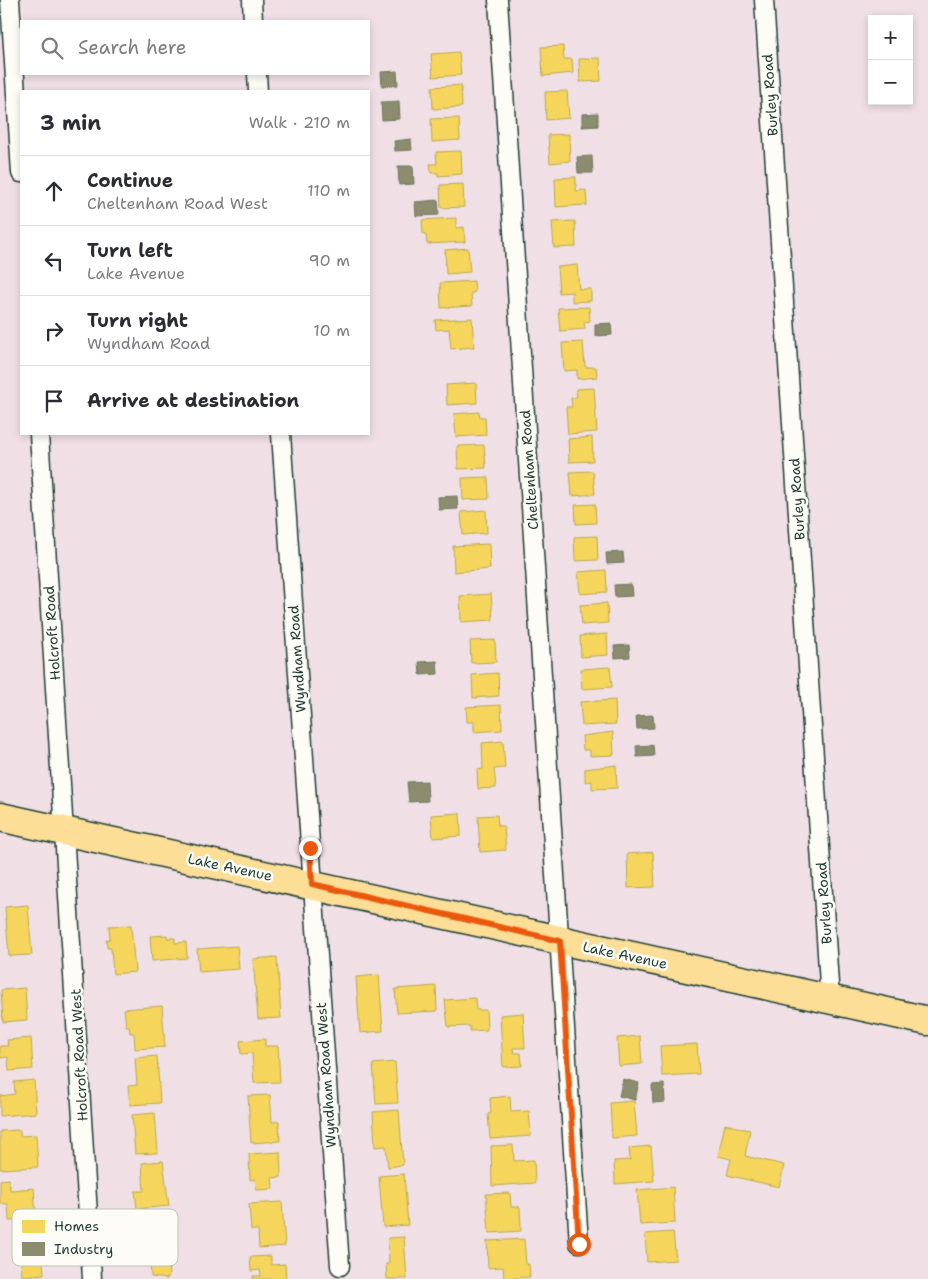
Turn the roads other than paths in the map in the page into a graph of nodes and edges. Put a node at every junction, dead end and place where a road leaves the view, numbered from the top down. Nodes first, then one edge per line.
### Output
1 (10, 0) edge
2 (252, 0) edge
3 (498, 0) edge
4 (764, 0) edge
5 (253, 20) edge
6 (257, 75) edge
7 (258, 90) edge
8 (20, 157) edge
9 (39, 435) edge
10 (282, 435) edge
11 (0, 817) edge
12 (66, 831) junction
13 (312, 884) junction
14 (560, 941) junction
15 (830, 998) junction
16 (928, 1021) edge
17 (88, 1209) edge
18 (579, 1244) dead end
19 (340, 1266) dead end

1 - 8 street
2 - 5 street
3 - 14 street, Cheltenham Road
4 - 15 street, Burley Road
6 - 7 street
9 - 12 street, Holcroft Road
10 - 13 street, Wyndham Road
11 - 12 main road, Lake Avenue
12 - 13 main road, Lake Avenue
12 - 17 street, Holcroft Road West
13 - 14 main road, Lake Avenue
13 - 19 street, Wyndham Road West
14 - 15 main road, Lake Avenue
14 - 18 street, Cheltenham Road
15 - 16 main road, Lake Avenue

